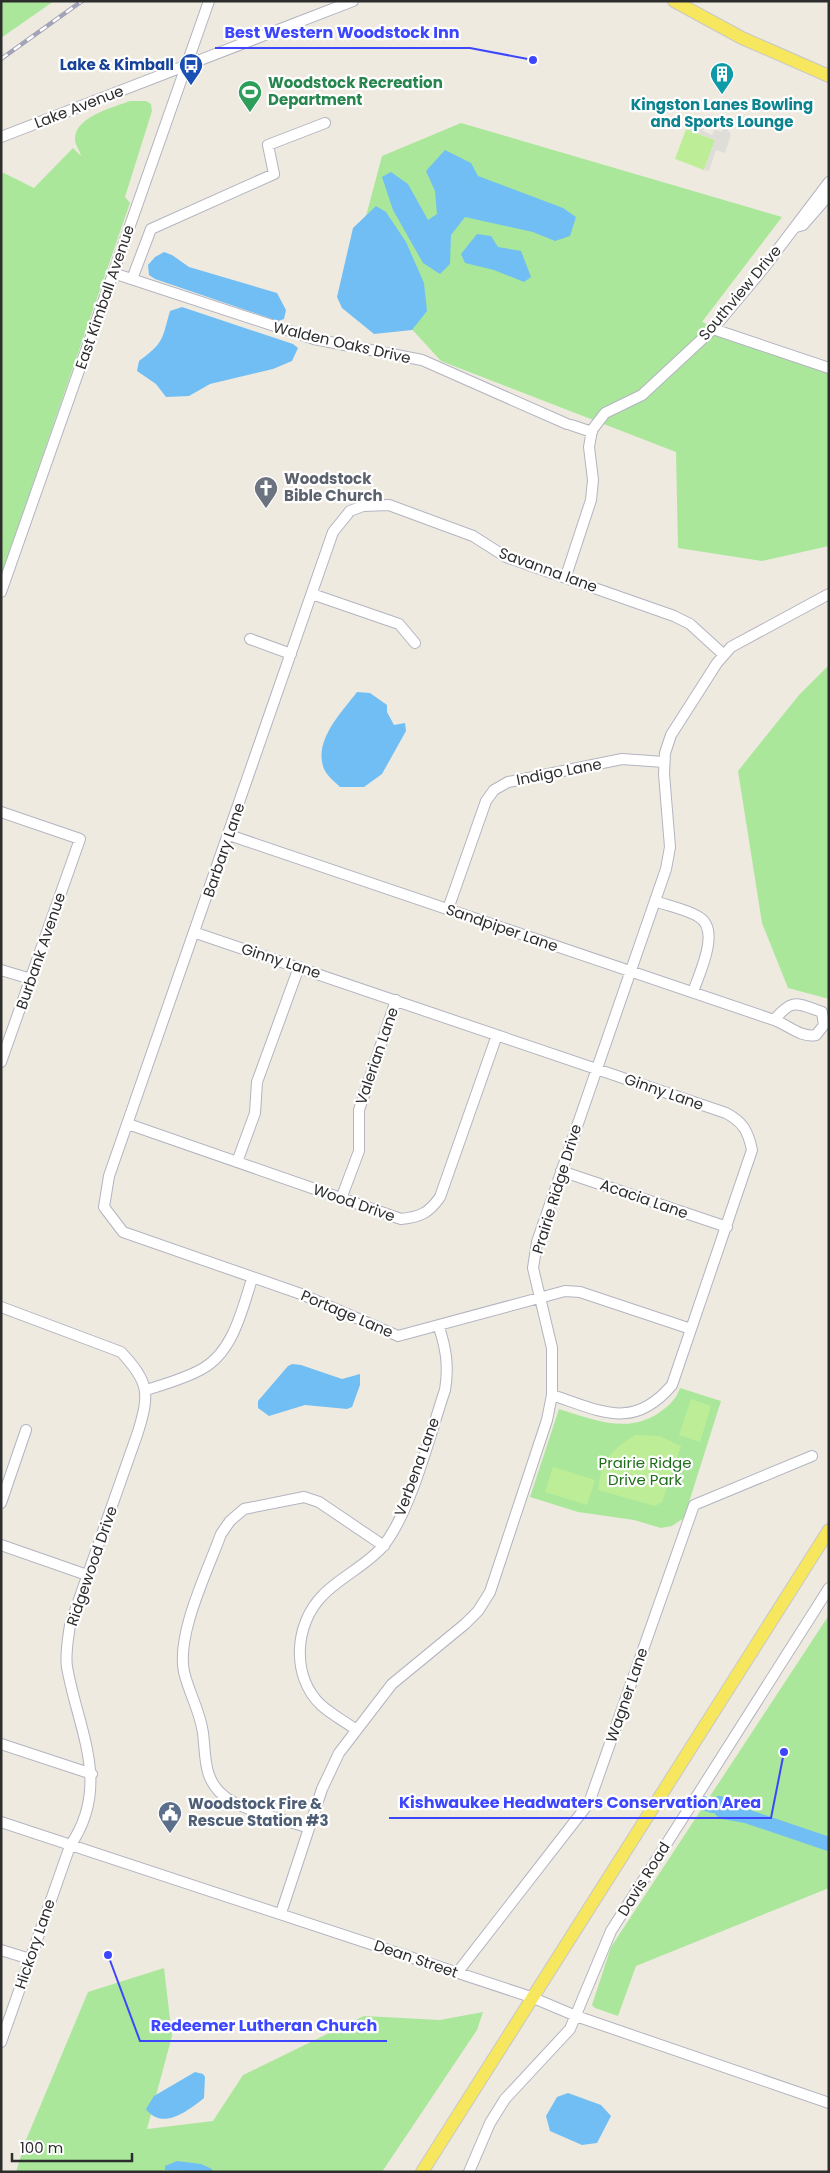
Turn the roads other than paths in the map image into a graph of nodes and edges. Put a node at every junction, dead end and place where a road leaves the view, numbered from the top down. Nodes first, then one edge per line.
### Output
1 (209, 1) edge
2 (354, 1) edge
3 (674, 1) edge
4 (187, 65) junction
5 (829, 76) edge
6 (325, 123) dead end
7 (1, 137) edge
8 (829, 182) edge
9 (829, 195) edge
10 (795, 228) junction
11 (113, 274) junction
12 (132, 279) junction
13 (713, 329) junction
14 (829, 368) edge
15 (592, 432) junction
16 (363, 506) joint
17 (566, 576) junction
18 (1, 592) edge
19 (312, 594) junction
20 (829, 594) edge
21 (250, 639) dead end
22 (415, 643) dead end
23 (292, 654) junction
24 (724, 655) junction
25 (664, 762) junction
26 (1, 812) edge
27 (229, 835) junction
28 (654, 901) junction
29 (448, 910) junction
30 (196, 933) junction
31 (298, 967) junction
32 (1, 970) edge
33 (630, 971) junction
34 (32, 979) junction
35 (693, 992) junction
36 (396, 1000) junction
37 (774, 1020) junction
38 (496, 1035) junction
39 (1, 1062) edge
40 (596, 1069) junction
41 (128, 1124) junction
42 (237, 1162) junction
43 (561, 1171) junction
44 (341, 1199) junction
45 (104, 1207) joint
46 (727, 1227) junction
47 (252, 1279) junction
48 (539, 1298) junction
49 (1, 1307) edge
50 (439, 1327) junction
51 (691, 1328) junction
52 (146, 1390) junction
53 (552, 1395) junction
54 (26, 1430) dead end
55 (812, 1456) dead end
56 (1, 1503) edge
57 (829, 1530) edge
58 (1, 1545) edge
59 (384, 1546) junction
60 (88, 1575) junction
61 (829, 1588) edge
62 (355, 1730) junction
63 (1, 1744) edge
64 (92, 1774) junction
65 (1, 1822) edge
66 (309, 1828) junction
67 (70, 1846) junction
68 (281, 1913) junction
69 (1, 1950) edge
70 (30, 1959) junction
71 (457, 1973) junction
72 (531, 1997) junction
73 (576, 2016) junction
74 (1, 2042) edge
75 (829, 2103) edge
76 (422, 2172) edge
77 (469, 2172) edge

1 - 4 street, East Kimball Avenue
2 - 4 street, Lake Avenue
3 - 5 main road
4 - 7 street, Lake Avenue
4 - 11 street, East Kimball Avenue
6 - 12 street
8 - 10 street, Southview Drive
9 - 10 street, Southview Drive
10 - 13 street, Southview Drive
11 - 12 street, Walden Oaks Drive
11 - 18 street, East Kimball Avenue
12 - 15 street, Walden Oaks Drive
13 - 14 street
13 - 15 street, Southview Drive
15 - 17 street
16 - 17 street, Savanna lane
16 - 19 street, Barbary Lane
17 - 24 street, Savanna lane
19 - 22 street
19 - 23 street, Barbary Lane
20 - 24 street, Prairie Ridge Drive
21 - 23 street
23 - 27 street, Barbary Lane
24 - 25 street, Prairie Ridge Drive
25 - 28 street, Prairie Ridge Drive
25 - 29 street, Indigo Lane
26 - 34 street, Burbank Avenue
27 - 29 street, Sandpiper Lane
27 - 30 street, Barbary Lane
28 - 33 street, Prairie Ridge Drive
28 - 35 street
29 - 33 street, Sandpiper Lane
30 - 31 street, Ginny Lane
30 - 41 street, Barbary Lane
31 - 36 street, Ginny Lane
31 - 42 street
32 - 34 street
33 - 35 street, Sandpiper Lane
33 - 40 street, Prairie Ridge Drive
34 - 39 street, Burbank Avenue
35 - 37 street, Sandpiper Lane
36 - 38 street, Ginny Lane
36 - 44 street, Valerian Lane
37 - 37 street, Sandpiper Lane
38 - 40 street, Ginny Lane
38 - 44 street, Wood Drive
40 - 43 street, Prairie Ridge Drive
40 - 46 street, Ginny Lane
41 - 42 street, Wood Drive
41 - 45 street, Barbary Lane
42 - 44 street, Wood Drive
43 - 46 street, Acacia Lane
43 - 48 street, Prairie Ridge Drive
45 - 47 street, Portage Lane
46 - 51 street, Ginny Lane
47 - 50 street, Portage Lane
47 - 52 street
48 - 50 street, Portage Lane
48 - 51 street, Portage Lane
48 - 53 street, Prairie Ridge Drive
49 - 52 street
50 - 59 street, Verbena Lane
51 - 53 street, Ginny Lane
52 - 60 street, Ridgewood Drive
53 - 62 street, Prairie Ridge Drive
54 - 56 street
55 - 71 street, Wagner Lane
57 - 72 main road
58 - 60 street
59 - 62 street, Verbena Lane
59 - 66 street
60 - 64 street, Ridgewood Drive
61 - 73 street, Davis Road
62 - 66 street, Prairie Ridge Drive
63 - 64 street
64 - 67 street, Ridgewood Drive
65 - 67 street, Dean Street
66 - 68 street, Prairie Ridge Drive
67 - 68 street, Dean Street
67 - 70 street, Hickory Lane
68 - 71 street, Dean Street
69 - 70 street
70 - 74 street, Hickory Lane
71 - 72 street, Dean Street
72 - 73 street, Dean Street
72 - 76 main road
73 - 75 street, Dean Street
73 - 77 street, Davis Road

